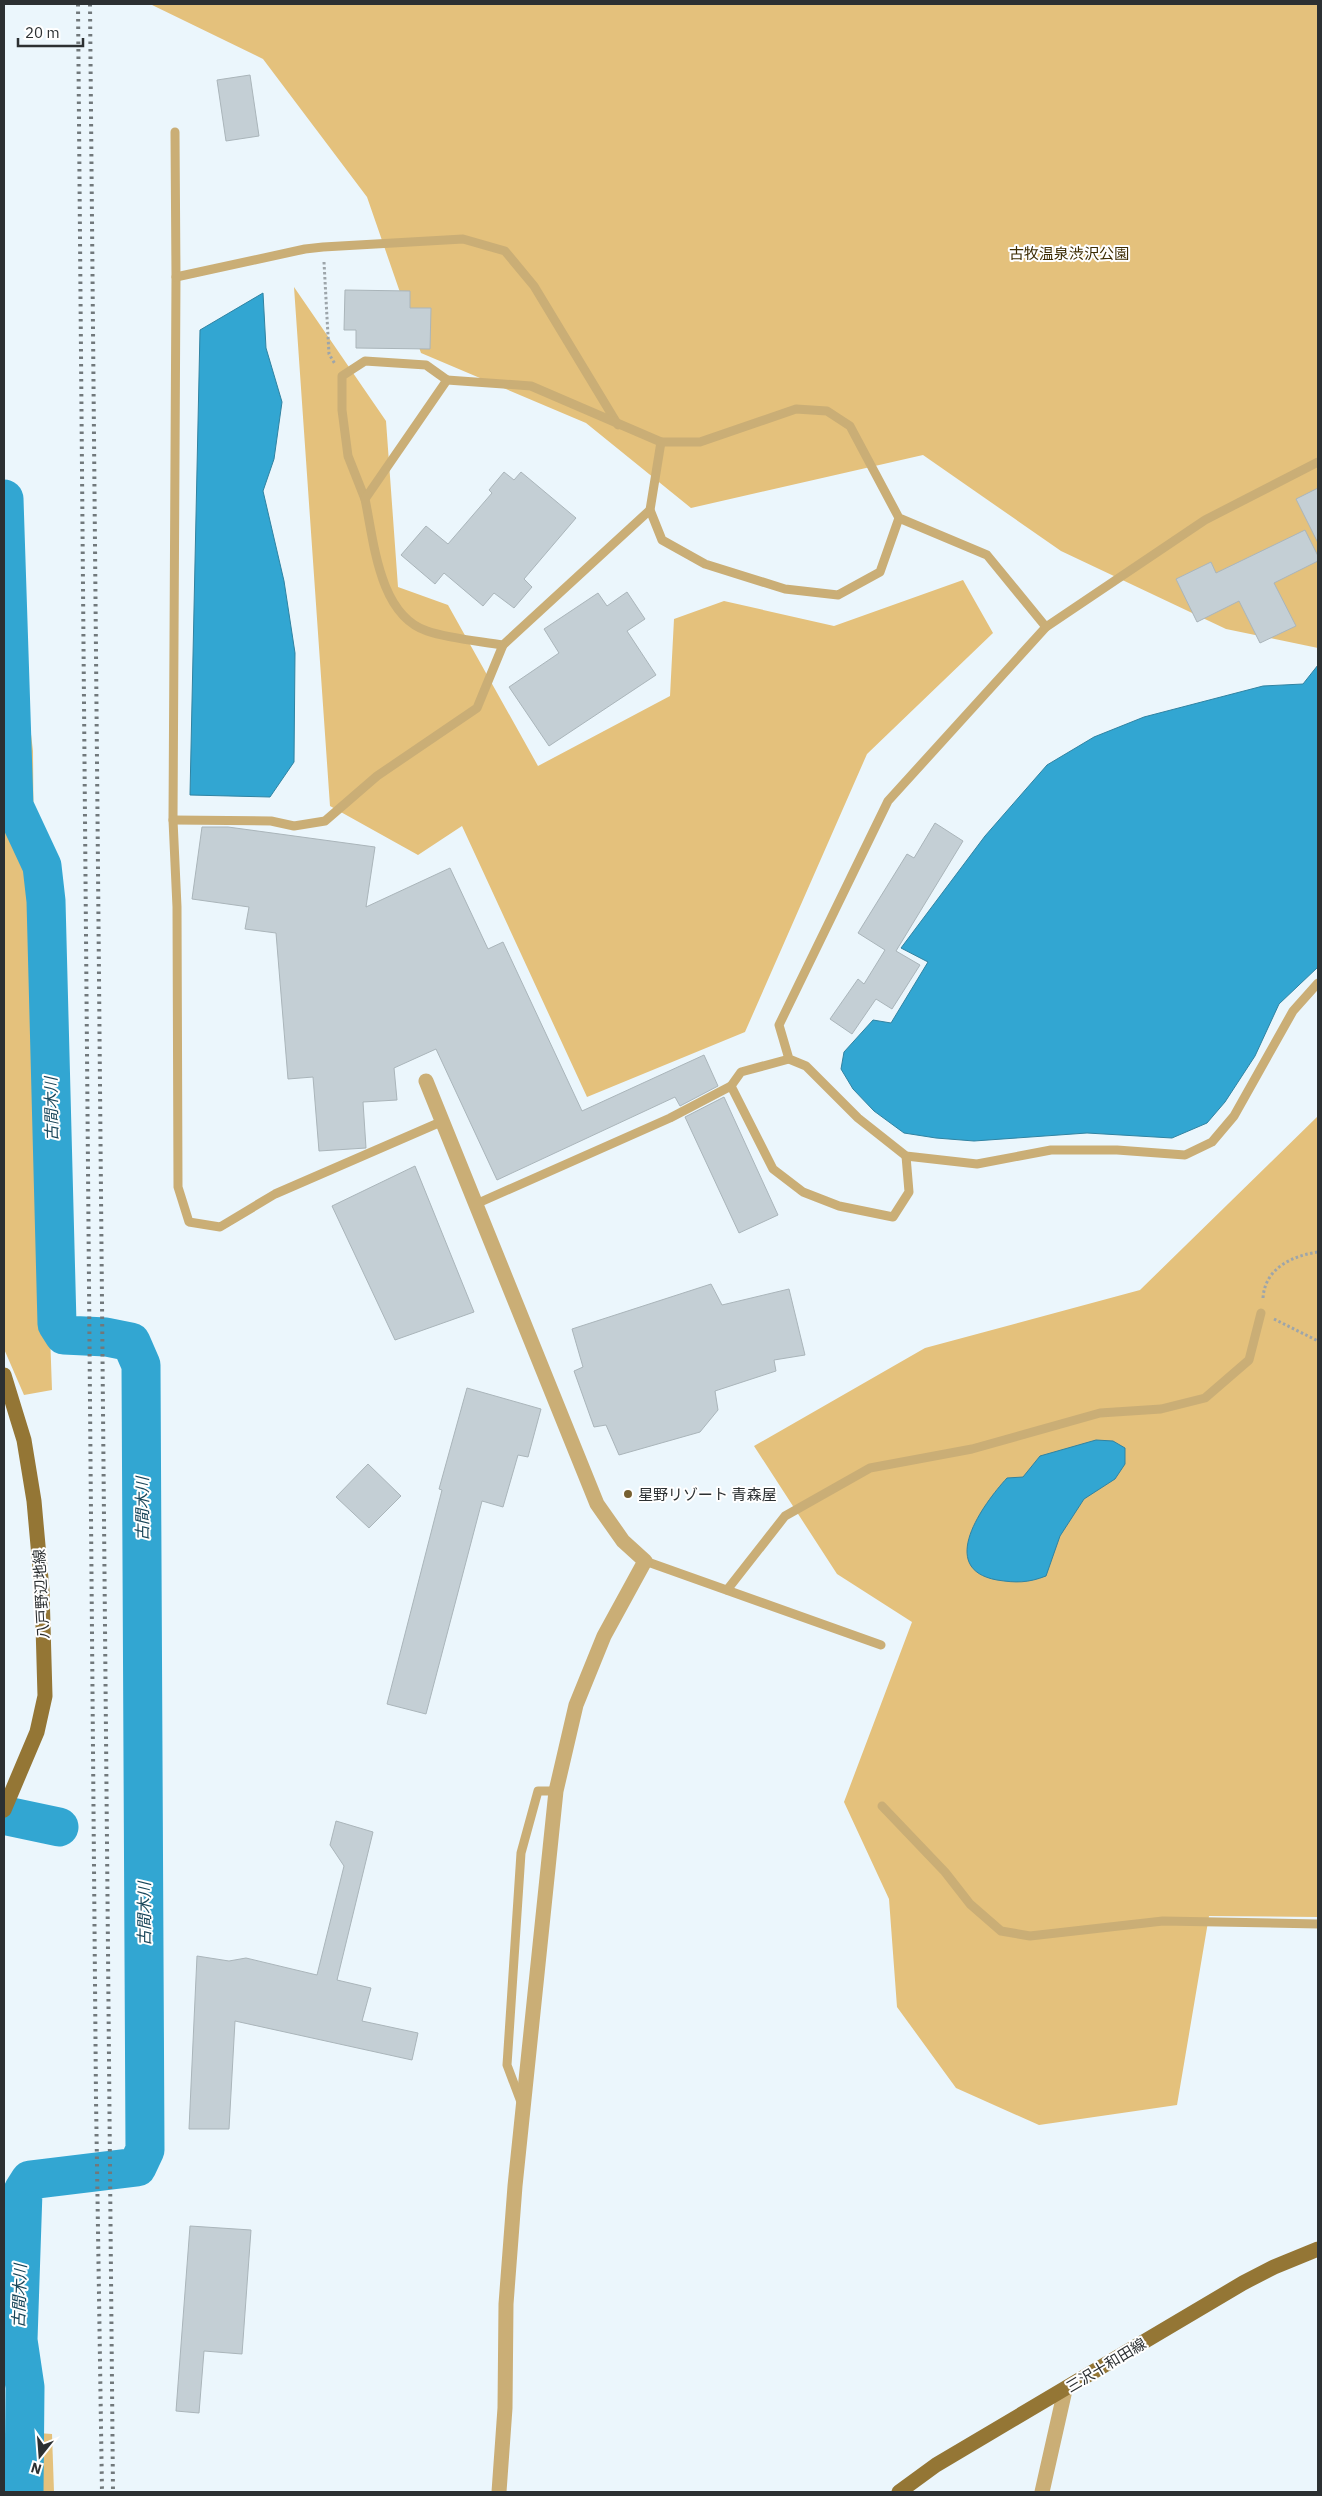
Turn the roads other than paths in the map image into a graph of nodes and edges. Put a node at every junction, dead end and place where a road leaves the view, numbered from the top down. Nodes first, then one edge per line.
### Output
1 (174, 132) dead end
2 (176, 277) junction
3 (446, 380) junction
4 (618, 425) junction
5 (661, 442) junction
6 (1318, 462) edge
7 (365, 499) junction
8 (650, 510) junction
9 (899, 518) junction
10 (1046, 627) junction
11 (503, 645) junction
12 (172, 820) junction
13 (1318, 983) edge
14 (789, 1059) junction
15 (426, 1082) dead end
16 (730, 1086) junction
17 (443, 1121) junction
18 (906, 1156) junction
19 (476, 1204) junction
20 (1261, 1313) road end
21 (5, 1383) edge
22 (645, 1560) junction
23 (727, 1590) junction
24 (881, 1644) dead end
25 (556, 1791) junction
26 (882, 1806) dead end
27 (4, 1810) edge
28 (1318, 1924) edge
29 (523, 2107) junction
30 (1318, 2249) edge
31 (1065, 2390) junction
32 (499, 2492) edge
33 (899, 2492) edge
34 (1042, 2492) edge

1 - 2 lane
2 - 4 lane
2 - 12 lane
3 - 4 lane
3 - 7 lane
3 - 7 lane
4 - 5 lane
5 - 8 lane
5 - 9 lane
6 - 10 lane
7 - 11 lane
8 - 9 lane
8 - 11 lane
9 - 10 lane
10 - 14 lane
11 - 12 lane
12 - 17 lane
13 - 18 lane
14 - 16 lane
14 - 18 lane
15 - 17 street
16 - 18 lane
16 - 19 lane
17 - 19 street
19 - 22 street
20 - 23 lane
21 - 27 main road, 八戸野辺地線
22 - 23 lane
22 - 25 street
23 - 24 lane
25 - 29 street
25 - 29 lane
26 - 28 lane
29 - 32 street
30 - 31 main road, 三沢十和田線
31 - 33 main road, 三沢十和田線
31 - 34 street

